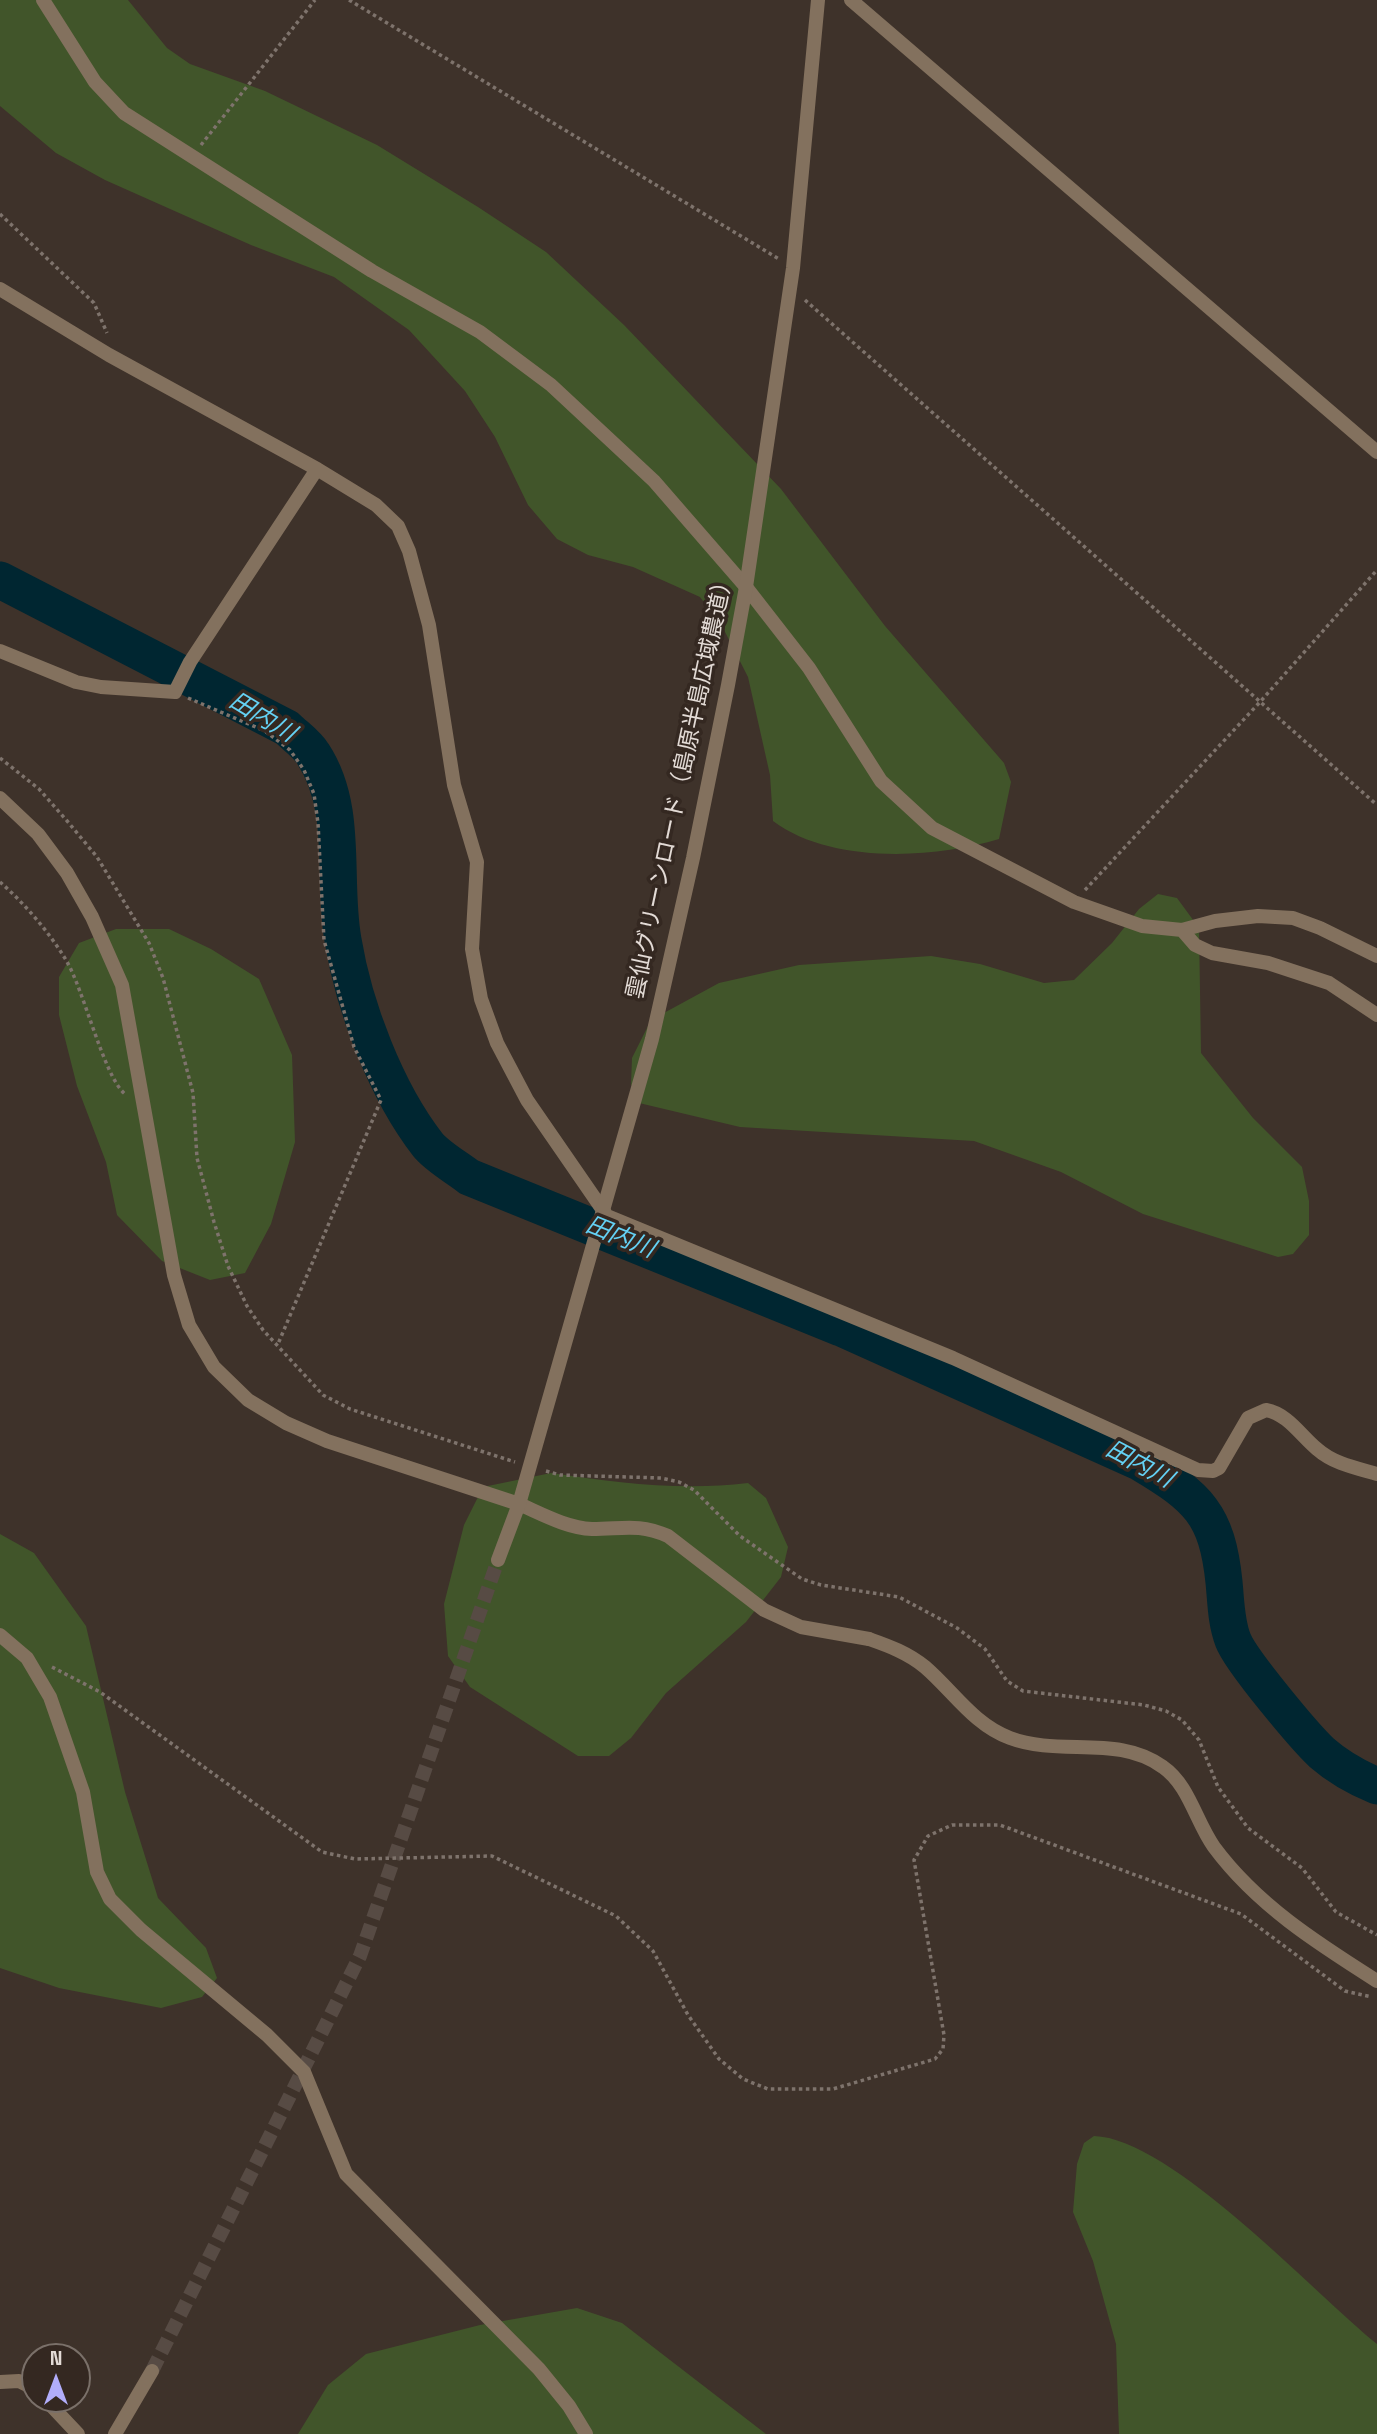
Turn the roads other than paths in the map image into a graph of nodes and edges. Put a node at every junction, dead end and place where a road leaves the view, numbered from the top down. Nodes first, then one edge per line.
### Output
1 (43, 0) edge
2 (818, 0) edge
3 (851, 0) edge
4 (0, 289) edge
5 (1377, 452) edge
6 (317, 469) junction
7 (746, 587) junction
8 (0, 651) edge
9 (0, 798) edge
10 (1182, 930) junction
11 (1377, 956) edge
12 (1377, 1015) edge
13 (1377, 1474) edge
14 (519, 1504) junction
15 (498, 1560) tunnel mouth
16 (0, 1635) edge
17 (1377, 1981) edge
18 (152, 2371) tunnel mouth
19 (0, 2382) edge
20 (21, 2382) edge
21 (58, 2413) edge
22 (78, 2434) edge
23 (115, 2434) edge
24 (586, 2434) edge

1 - 7 street
2 - 7 street, 雲仙グリーンロード（島原半島広域農道）
3 - 5 street
4 - 6 street
6 - 8 street
6 - 13 street
7 - 10 street
7 - 14 street, 雲仙グリーンロード（島原半島広域農道）
9 - 14 street
10 - 11 street
10 - 12 street
14 - 15 street, 雲仙グリーンロード（島原半島広域農道）
14 - 17 street
16 - 24 street
18 - 23 street
19 - 20 street
21 - 22 street

